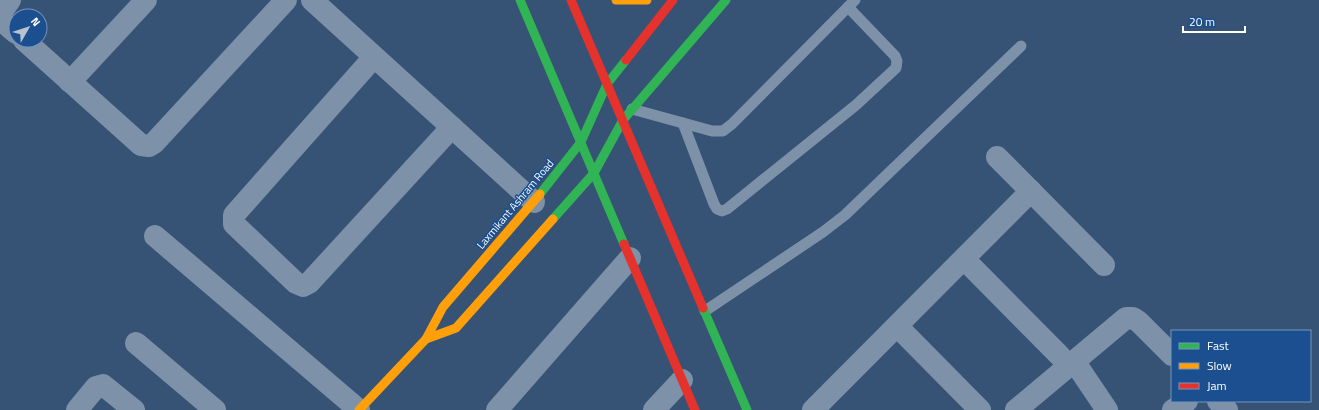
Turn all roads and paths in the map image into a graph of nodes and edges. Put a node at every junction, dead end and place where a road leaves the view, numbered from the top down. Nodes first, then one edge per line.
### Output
1 (10, 0) edge
2 (146, 0) edge
3 (286, 0) edge
4 (312, 0) edge
5 (520, 0) edge
6 (572, 0) edge
7 (616, 0) edge
8 (647, 0) edge
9 (673, 0) edge
10 (726, 0) edge
11 (852, 4) edge
12 (8, 26) edge
13 (1021, 46) dead end
14 (33, 48) edge
15 (374, 56) junction
16 (70, 82) junction
17 (607, 84) junction
18 (632, 109) junction
19 (623, 120) junction
20 (682, 123) junction
21 (452, 127) junction
22 (580, 142) junction
23 (997, 157) dead end
24 (594, 173) junction
25 (1031, 191) junction
26 (534, 202) junction
27 (155, 236) dead end
28 (630, 258) junction
29 (964, 259) junction
30 (1104, 265) dead end
31 (705, 311) junction
32 (897, 326) junction
33 (426, 339) junction
34 (136, 343) dead end
35 (1171, 354) edge
36 (1067, 359) junction
37 (682, 380) junction
38 (1185, 402) edge
39 (1219, 402) edge
40 (77, 410) edge
41 (134, 410) edge
42 (215, 410) edge
43 (359, 410) edge
44 (497, 410) edge
45 (654, 410) edge
46 (695, 410) edge
47 (747, 410) edge
48 (813, 410) edge
49 (980, 410) edge
50 (1016, 410) edge
51 (1107, 410) edge
52 (1173, 410) edge
53 (1227, 410) edge

1 - 12 street
2 - 16 street
3 - 16 street
4 - 15 street
5 - 22 street
6 - 17 street
7 - 8 street
9 - 17 street, Laxmikant Ashram Road
10 - 18 street
11 - 20 lane
11 - 20 lane
13 - 31 lane
14 - 16 street
15 - 21 street
15 - 21 street
17 - 19 street
17 - 22 street, Laxmikant Ashram Road
18 - 19 street
18 - 20 lane
19 - 24 street
19 - 31 street
21 - 26 street
22 - 24 street
22 - 26 street, Laxmikant Ashram Road
23 - 25 street
24 - 28 street
24 - 33 street
25 - 29 street
25 - 30 street
26 - 33 street, Laxmikant Ashram Road
27 - 43 street
28 - 37 street
28 - 44 street
29 - 32 street
29 - 36 street
31 - 47 street
32 - 48 street
32 - 49 street
33 - 43 street, Laxmikant Ashram Road
34 - 42 street
35 - 36 street
36 - 50 street
36 - 51 street
37 - 45 street
37 - 46 street
38 - 52 street
39 - 53 street
40 - 41 street

